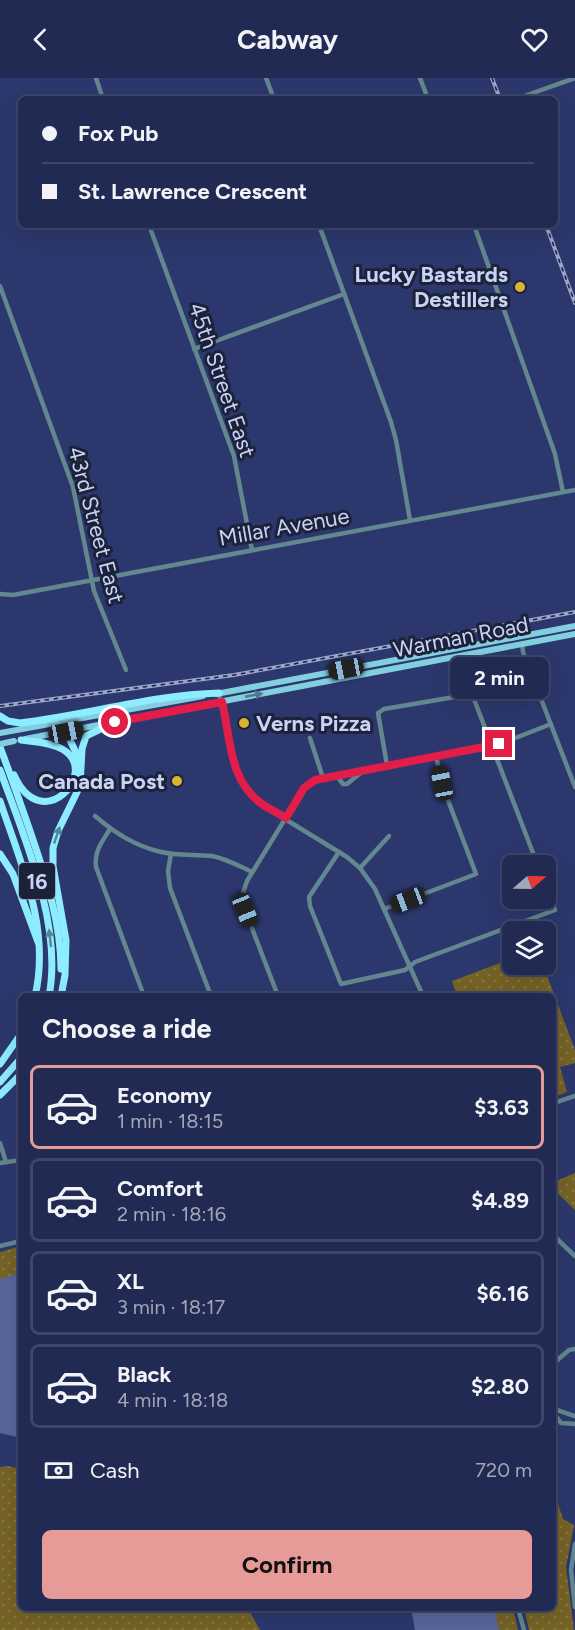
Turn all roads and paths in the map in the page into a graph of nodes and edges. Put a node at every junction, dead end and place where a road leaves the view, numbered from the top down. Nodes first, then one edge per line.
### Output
1 (96, 78) edge
2 (266, 78) edge
3 (420, 78) edge
4 (575, 78) edge
5 (102, 96) edge
6 (272, 96) edge
7 (427, 96) edge
8 (524, 96) edge
9 (150, 228) edge
10 (320, 228) edge
11 (475, 228) edge
12 (0, 286) edge
13 (344, 294) junction
14 (194, 349) junction
15 (575, 490) edge
16 (563, 492) junction
17 (410, 520) junction
18 (252, 550) junction
19 (91, 579) junction
20 (0, 594) edge
21 (575, 626) edge
22 (575, 634) edge
23 (522, 644) junction
24 (126, 670) dead end
25 (219, 693) junction
26 (222, 702) junction
27 (0, 716) edge
28 (115, 722) junction
29 (55, 723) junction
30 (551, 724) junction
31 (66, 732) junction
32 (0, 733) edge
33 (310, 738) dead end
34 (17, 741) junction
35 (0, 744) edge
36 (493, 745) junction
37 (436, 756) junction
38 (387, 765) junction
39 (367, 769) junction
40 (0, 770) edge
41 (82, 772) junction
42 (336, 775) junction
43 (323, 778) junction
44 (575, 787) edge
45 (0, 801) edge
46 (95, 816) dead end
47 (286, 818) junction
48 (110, 829) junction
49 (389, 836) dead end
50 (339, 852) junction
51 (0, 854) edge
52 (171, 854) junction
53 (534, 855) edge
54 (360, 868) junction
55 (252, 872) junction
56 (384, 909) junction
57 (555, 909) edge
58 (41, 947) junction
59 (410, 967) junction
60 (36, 993) edge
61 (49, 993) edge
62 (61, 993) edge
63 (62, 993) edge
64 (143, 993) edge
65 (210, 993) edge
66 (277, 993) edge
67 (422, 993) edge
68 (18, 1038) edge
69 (18, 1061) edge
70 (0, 1064) edge
71 (18, 1077) edge
72 (0, 1082) edge
73 (0, 1095) edge
74 (575, 1096) edge
75 (556, 1102) edge
76 (0, 1143) edge
77 (18, 1160) edge
78 (6, 1162) junction
79 (0, 1163) edge
80 (556, 1238) edge
81 (18, 1242) edge
82 (0, 1246) edge
83 (575, 1256) edge
84 (575, 1349) edge
85 (556, 1361) edge
86 (556, 1410) edge
87 (575, 1416) edge
88 (556, 1417) edge
89 (575, 1424) edge
90 (575, 1544) edge
91 (575, 1607) edge
92 (519, 1611) edge
93 (524, 1630) edge

1 - 5 street
2 - 6 street
3 - 7 street
4 - 8 street
9 - 14 street, 45th Street East
10 - 13 street
11 - 16 street
12 - 19 street, 43rd Street East
13 - 14 street
13 - 17 street
14 - 18 street, 45th Street East
15 - 16 street, Millar Avenue
16 - 17 street, Millar Avenue
17 - 18 street, Millar Avenue
18 - 19 street, Millar Avenue
19 - 20 street, Millar Avenue
19 - 24 street, 43rd Street East
21 - 23 main road
21 - 25 main road, Warman Road
22 - 23 main road, Warman Road
26 -> 23 main road, Warman Road
23 - 30 street
25 - 26 street
25 - 27 highway
25 - 29 main road, Warman Road
26 - 28 main road, Warman Road
26 - 47 street
28 - 31 main road, Warman Road
28 - 41 highway
29 - 31 highway
29 - 32 main road, Warman Road
30 - 36 street
30 - 44 street
31 - 34 main road, Warman Road
31 - 41 highway
33 - 43 street
34 - 35 main road, Warman Road, bridge
34 - 35 highway
35 - 62 highway
36 - 37 street
36 - 38 street
36 - 53 street
37 - 38 street
37 - 56 street
38 - 39 street
39 - 42 street
39 - 42 street
61 -> 40 highway, 16
63 -> 41 highway
42 - 43 street
43 - 47 street
45 - 58 highway, 16
46 - 48 street
47 - 50 street
47 - 55 street
48 - 52 street
48 - 64 street
49 - 54 street
50 - 54 street
50 - 59 street
51 - 58 highway
52 - 55 street
52 - 65 street
54 - 56 street
55 - 66 street
56 - 59 street
57 - 59 street
58 - 60 highway, 16
59 - 67 street
68 - 70 highway
69 - 72 highway
71 - 73 highway
74 - 75 street
76 - 78 street
77 - 78 street
78 - 79 street
80 - 83 street
81 - 82 street
84 - 85 street
86 - 87 street
88 - 89 street
90 - 91 street
92 - 93 street

